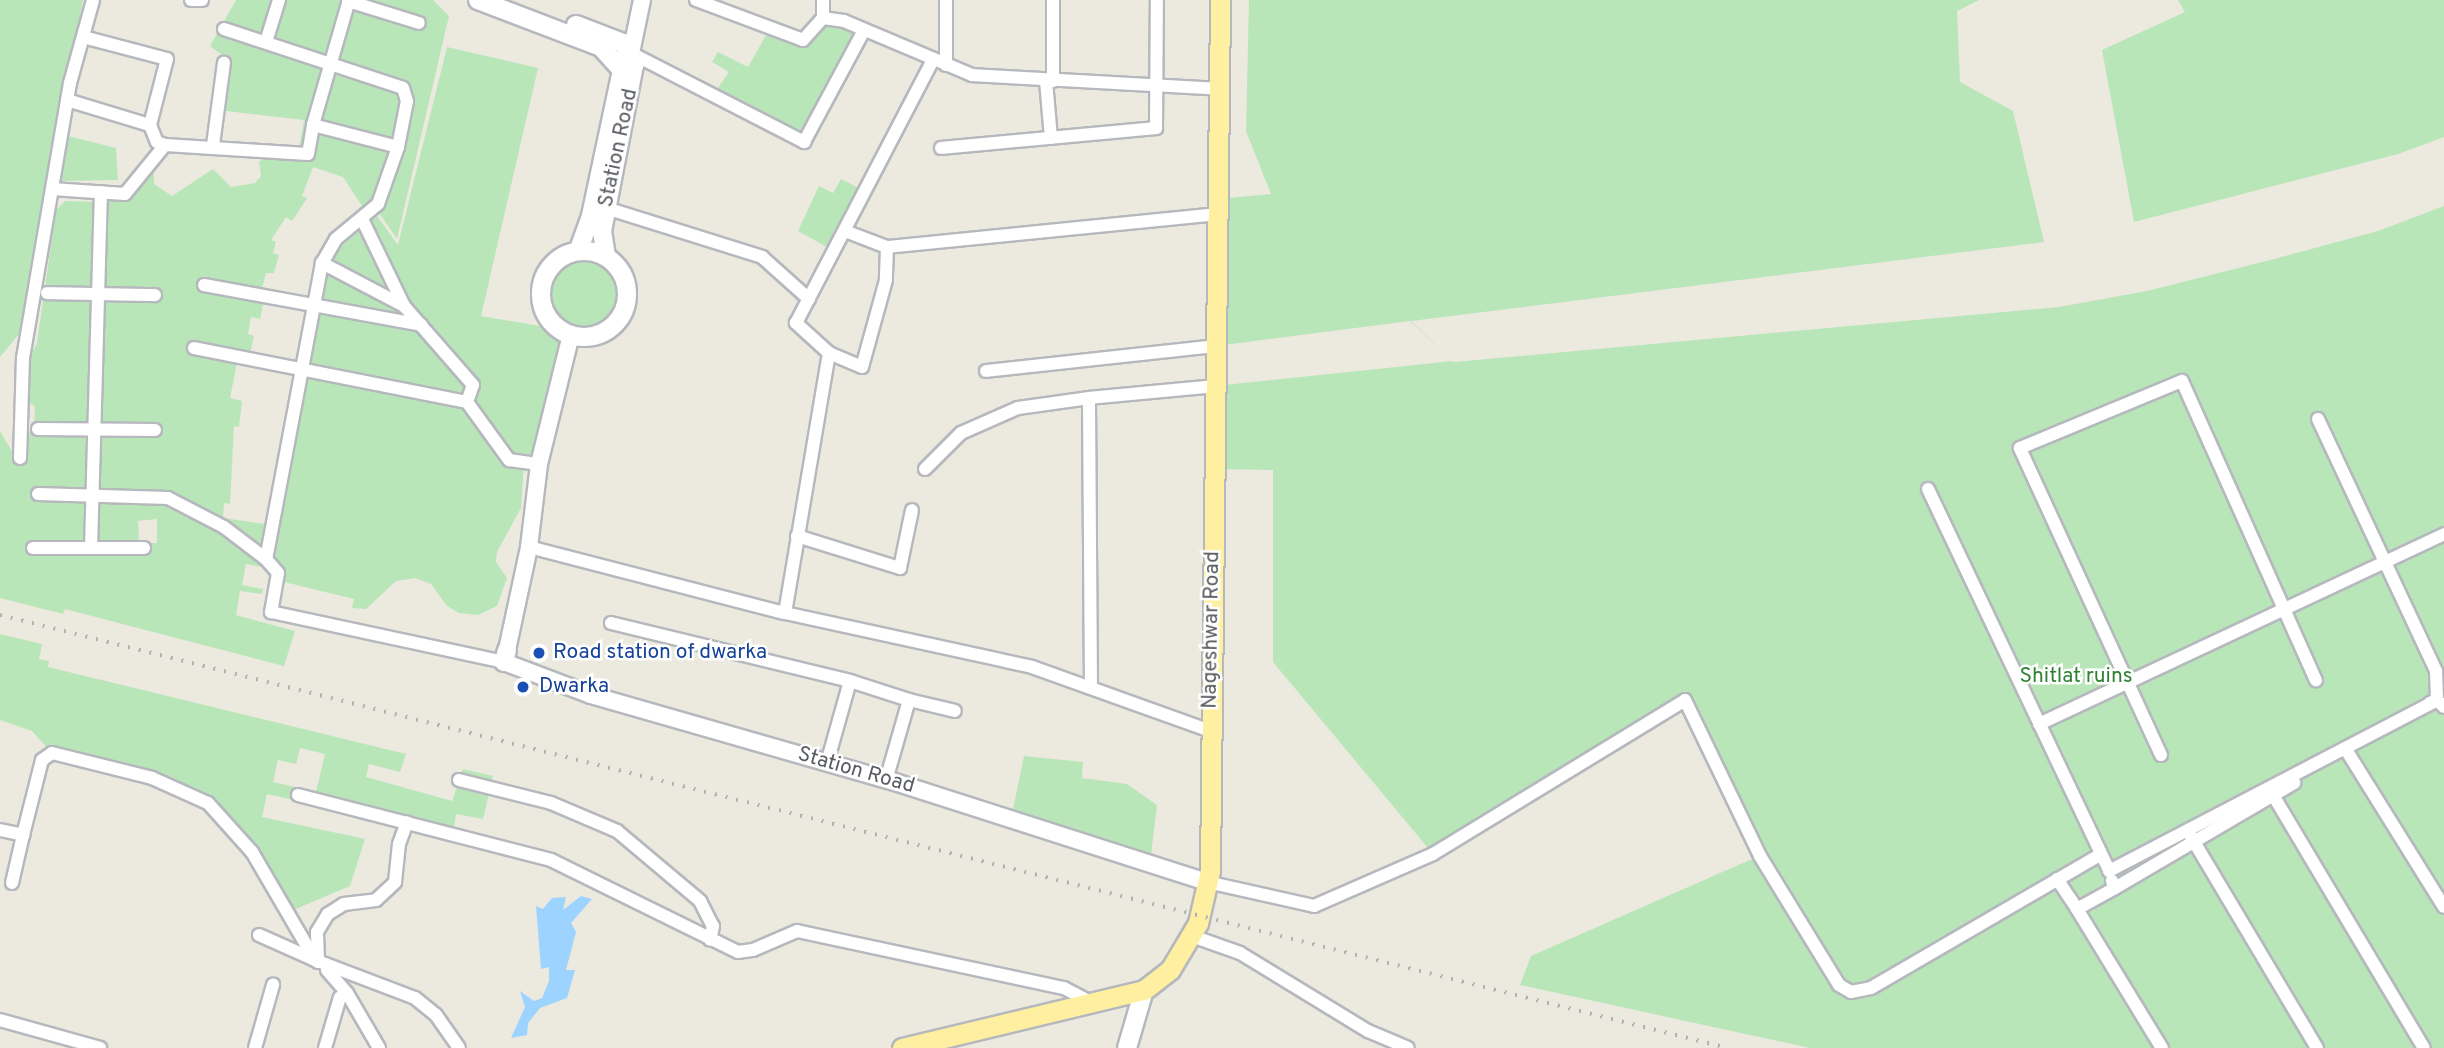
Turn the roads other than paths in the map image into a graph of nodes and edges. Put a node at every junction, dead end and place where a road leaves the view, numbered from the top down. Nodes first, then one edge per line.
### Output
1 (93, 0) edge
2 (191, 0) edge
3 (202, 0) edge
4 (279, 0) edge
5 (349, 0) edge
6 (478, 0) edge
7 (503, 0) edge
8 (642, 0) edge
9 (696, 0) edge
10 (823, 0) edge
11 (946, 0) edge
12 (1053, 0) edge
13 (1157, 0) edge
14 (1220, 0) edge
15 (823, 18) junction
16 (419, 23) dead end
17 (224, 29) dead end
18 (864, 30) junction
19 (83, 37) junction
20 (266, 42) junction
21 (601, 47) junction
22 (631, 53) junction
23 (933, 60) junction
24 (224, 63) dead end
25 (329, 63) junction
26 (946, 65) junction
27 (622, 70) junction
28 (1050, 81) junction
29 (1156, 89) junction
30 (1219, 89) junction
31 (67, 100) junction
32 (150, 125) junction
33 (313, 125) junction
34 (1051, 138) junction
35 (165, 145) junction
36 (214, 145) junction
37 (398, 147) junction
38 (941, 148) dead end
39 (52, 189) junction
40 (101, 192) junction
41 (606, 208) junction
42 (1217, 214) junction
43 (362, 219) junction
44 (845, 230) junction
45 (887, 247) junction
46 (578, 251) junction
47 (606, 256) junction
48 (322, 263) junction
49 (204, 285) dead end
50 (47, 293) dead end
51 (98, 294) junction
52 (155, 295) dead end
53 (809, 299) junction
54 (313, 305) junction
55 (404, 306) junction
56 (421, 325) junction
57 (572, 335) junction
58 (1216, 346) junction
59 (194, 348) dead end
60 (829, 353) junction
61 (301, 370) junction
62 (986, 371) dead end
63 (1215, 386) junction
64 (1089, 398) junction
65 (467, 402) junction
66 (2318, 419) dead end
67 (38, 429) dead end
68 (94, 429) junction
69 (155, 430) dead end
70 (20, 458) dead end
71 (539, 464) junction
72 (925, 469) dead end
73 (1928, 489) dead end
74 (38, 494) dead end
75 (92, 494) junction
76 (912, 510) dead end
77 (2444, 534) edge
78 (797, 536) junction
79 (529, 547) junction
80 (33, 548) dead end
81 (91, 548) junction
82 (144, 548) dead end
83 (266, 559) junction
84 (2383, 562) junction
85 (2284, 609) junction
86 (785, 613) junction
87 (611, 623) dead end
88 (505, 656) junction
89 (2316, 680) dead end
90 (850, 681) junction
91 (2128, 682) junction
92 (1091, 688) junction
93 (909, 700) junction
94 (2440, 704) edge
95 (955, 711) dead end
96 (2039, 723) junction
97 (1211, 731) junction
98 (2346, 750) junction
99 (2161, 755) dead end
100 (827, 763) junction
101 (458, 780) dead end
102 (886, 780) junction
103 (2271, 791) junction
104 (298, 794) dead end
105 (408, 822) junction
106 (0, 830) edge
107 (23, 835) junction
108 (2191, 836) junction
109 (2101, 854) junction
110 (2109, 871) junction
111 (2057, 880) junction
112 (1207, 882) junction
113 (12, 883) dead end
114 (2115, 888) junction
115 (2444, 907) edge
116 (2077, 909) junction
117 (259, 935) dead end
118 (1192, 936) junction
119 (710, 940) junction
120 (318, 962) junction
121 (273, 985) dead end
122 (1144, 990) junction
123 (340, 997) dead end
124 (1090, 1002) junction
125 (0, 1020) edge
126 (950, 1042) edge
127 (82, 1046) edge
128 (100, 1048) edge
129 (254, 1048) edge
130 (325, 1048) edge
131 (379, 1048) edge
132 (459, 1048) edge
133 (902, 1048) edge
134 (1127, 1048) edge
135 (1408, 1048) edge
136 (2162, 1048) edge
137 (2317, 1048) edge
138 (2424, 1048) edge

1 - 19 street
2 - 3 street
4 - 20 street
5 - 16 street
5 - 25 street
6 - 21 main road
7 - 22 main road
8 - 22 street, Station Road
9 - 15 street
10 - 15 street
11 - 26 street
12 - 28 street
13 - 29 street
14 - 30 main road, Nageshwar Road
15 - 18 street
17 - 20 street
18 - 22 street
18 - 23 street
19 - 31 street
19 - 32 street
20 - 25 street
21 - 22 street
21 - 27 main road
22 - 27 street
22 - 41 main road, Station Road
23 - 26 street
23 - 44 street
24 - 36 street
25 - 33 street
25 - 37 street
26 - 28 street
27 - 46 main road
28 - 29 street
28 - 34 street
29 - 30 street
29 - 34 street
30 - 42 main road, Nageshwar Road
31 - 32 street
31 - 39 street
32 - 35 street
33 - 36 street
33 - 37 street
34 - 38 street
35 - 36 street
35 - 40 street
37 - 43 street
39 - 40 street
39 - 70 street
40 - 51 street
41 - 47 main road, Station Road
41 - 53 street
42 - 45 street
42 - 58 main road, Nageshwar Road
43 - 48 street
43 - 55 street
44 - 45 street
44 - 53 street
45 - 60 street
46 - 47 main road
46 - 57 main road
47 - 57 main road
48 - 54 street
48 - 55 street
49 - 54 street
50 - 51 street
51 - 52 street
51 - 68 street
53 - 60 street
54 - 56 street
54 - 61 street
55 - 56 street
56 - 65 street
57 - 71 street
58 - 62 street
58 - 63 main road, Nageshwar Road
59 - 61 street
60 - 78 street
61 - 65 street
61 - 83 street
63 - 64 street
63 - 97 main road, Nageshwar Road
64 - 72 street
64 - 92 street
65 - 71 street
66 - 84 street
67 - 68 street
68 - 69 street
68 - 75 street
71 - 79 street
73 - 96 street
74 - 75 street
75 - 81 street
75 - 83 street
76 - 78 street
77 - 84 street
78 - 86 street
79 - 86 street
79 - 88 street
80 - 81 street
81 - 82 street
83 - 88 street
84 - 85 street
84 - 94 street
85 - 89 street
85 - 91 street
85 - 91 street
86 - 92 street
87 - 90 street
88 - 100 street, Station Road
90 - 93 street
90 - 100 street
91 - 96 street
91 - 99 street
92 - 97 street
93 - 95 street
93 - 102 street
94 - 98 street
96 - 109 street
97 - 112 main road, Nageshwar Road
98 - 103 street
98 - 115 street
100 - 102 street, Station Road
101 - 119 street
102 - 112 street, Station Road
103 - 108 street
103 - 138 street
104 - 105 street
105 - 119 street
105 - 120 street
106 - 107 street
107 - 113 street
107 - 120 street
108 - 110 street
108 - 114 street
108 - 137 street
109 - 110 street
109 - 111 street
110 - 114 street
111 - 112 street
111 - 116 street
112 - 118 main road, Nageshwar Road
114 - 116 street
116 - 136 street
117 - 120 street
118 - 122 main road, Nageshwar Road
118 - 135 street
119 - 124 street
120 - 131 street
120 - 132 street
121 - 129 street
122 - 124 main road, Nageshwar Road
122 - 134 main road
123 - 130 street
124 - 126 main road, Nageshwar Road
125 - 127 street
126 - 133 main road, Nageshwar Road
127 - 128 street

